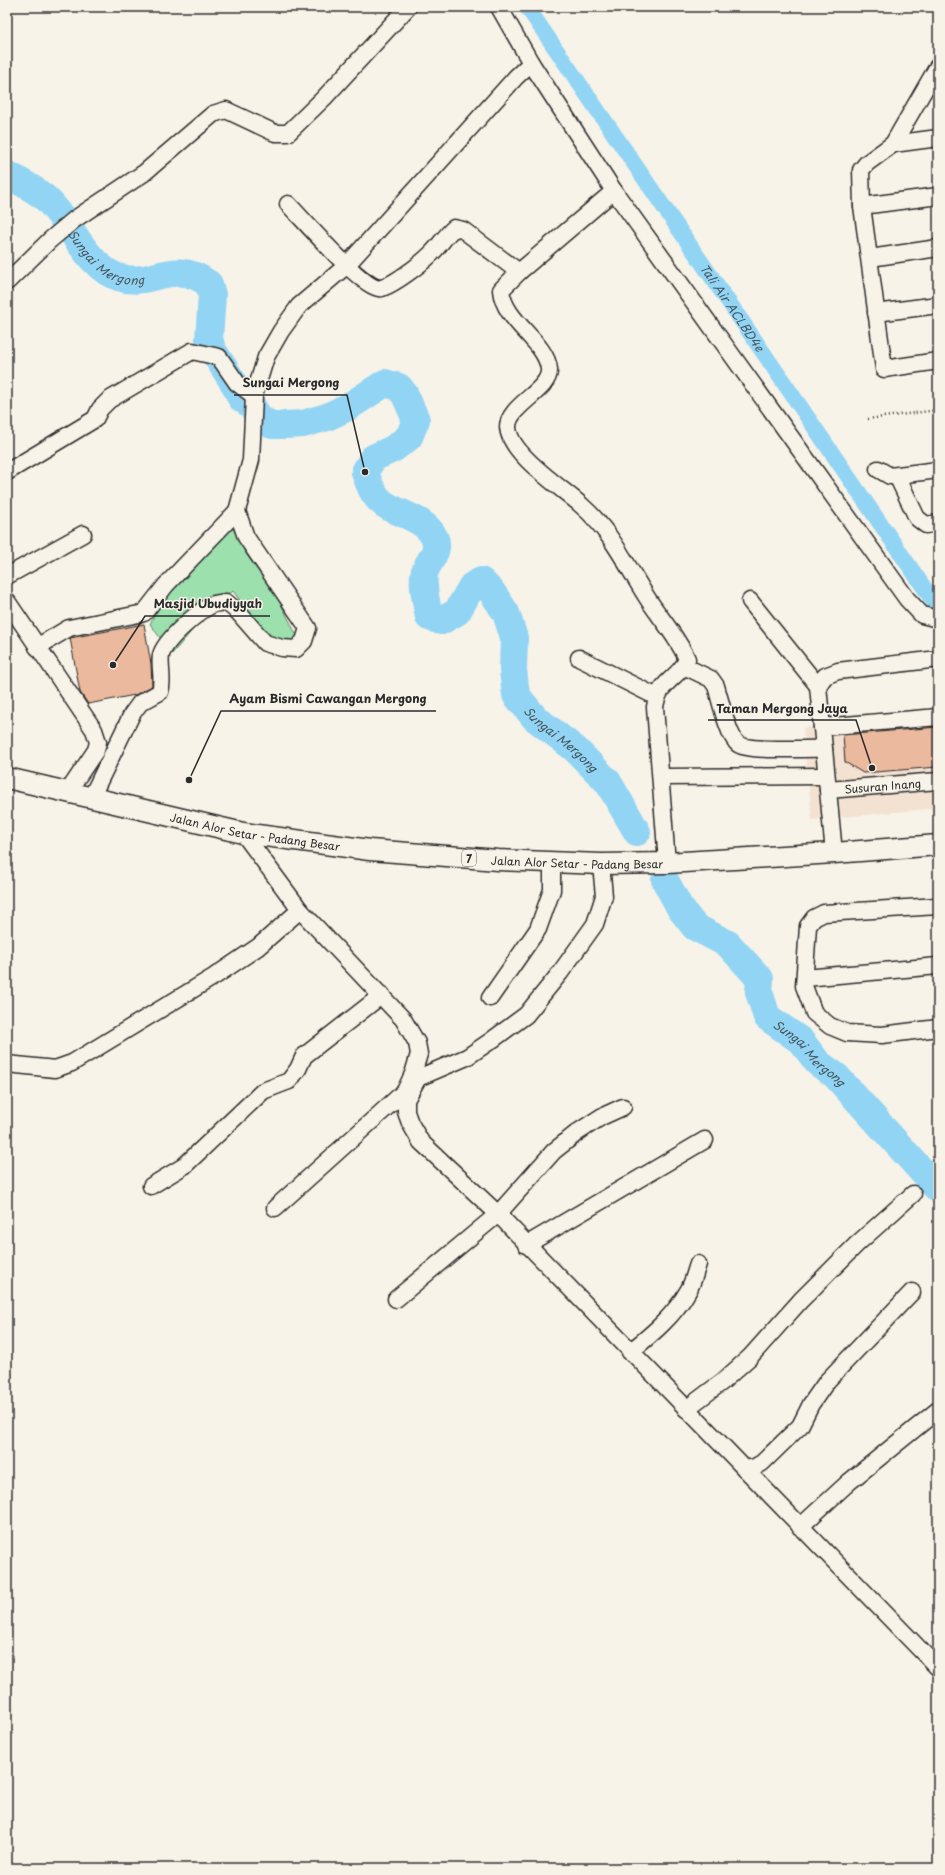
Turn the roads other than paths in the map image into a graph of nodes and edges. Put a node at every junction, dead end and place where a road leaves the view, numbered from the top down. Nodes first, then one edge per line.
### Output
1 (408, 7) edge
2 (499, 7) edge
3 (531, 63) junction
4 (938, 66) edge
5 (932, 85) edge
6 (938, 138) edge
7 (892, 144) junction
8 (614, 191) junction
9 (938, 196) edge
10 (288, 204) dead end
11 (862, 206) junction
12 (938, 248) edge
13 (870, 258) junction
14 (346, 266) junction
15 (519, 272) junction
16 (7, 282) edge
17 (938, 305) edge
18 (876, 313) junction
19 (938, 361) edge
20 (254, 399) junction
21 (878, 469) dead end
22 (938, 470) edge
23 (7, 472) edge
24 (897, 476) junction
25 (237, 511) junction
26 (938, 523) edge
27 (83, 534) dead end
28 (7, 576) edge
29 (7, 601) edge
30 (750, 601) dead end
31 (938, 619) edge
32 (37, 647) junction
33 (579, 658) dead end
34 (938, 659) edge
35 (684, 666) junction
36 (818, 686) junction
37 (657, 697) junction
38 (938, 717) edge
39 (822, 727) junction
40 (824, 748) junction
41 (660, 777) junction
42 (7, 778) edge
43 (938, 781) edge
44 (827, 783) junction
45 (67, 793) junction
46 (91, 798) junction
47 (243, 833) junction
48 (938, 845) edge
49 (834, 853) junction
50 (552, 863) junction
51 (667, 863) junction
52 (601, 864) junction
53 (938, 906) edge
54 (300, 910) junction
55 (938, 966) edge
56 (805, 978) junction
57 (382, 995) junction
58 (490, 998) dead end
59 (938, 1028) edge
60 (419, 1054) junction
61 (7, 1064) edge
62 (418, 1078) junction
63 (622, 1107) dead end
64 (705, 1140) dead end
65 (151, 1186) dead end
66 (913, 1194) dead end
67 (275, 1208) dead end
68 (498, 1214) junction
69 (526, 1245) junction
70 (698, 1264) dead end
71 (912, 1292) dead end
72 (396, 1299) dead end
73 (630, 1352) junction
74 (686, 1409) junction
75 (938, 1410) edge
76 (745, 1469) junction
77 (800, 1527) junction
78 (938, 1668) edge

1 - 16 street
2 - 3 street
3 - 8 street
3 - 14 street
4 - 5 street
5 - 7 street
6 - 7 street
7 - 11 street
8 - 15 street
8 - 31 street
9 - 11 street
10 - 14 street
11 - 13 street
12 - 13 street
13 - 18 street
14 - 15 street
14 - 20 street
15 - 35 street
17 - 18 street
18 - 19 street
20 - 23 street
20 - 25 street
21 - 24 street
22 - 24 street
24 - 26 street
25 - 32 street
25 - 46 street
27 - 28 street
29 - 32 street
30 - 36 street
32 - 45 street
33 - 37 street
34 - 36 street
35 - 37 street
35 - 40 street
36 - 39 street
37 - 41 street
38 - 39 street
39 - 40 street
40 - 44 street
41 - 44 street, Susuran Inang
41 - 51 street
42 - 45 main road, Jalan Alor Setar - Padang Besar / 7
43 - 44 street, Susuran Inang
44 - 49 street
45 - 46 main road, Jalan Alor Setar - Padang Besar / 7
46 - 47 main road, Jalan Alor Setar - Padang Besar / 7
47 - 50 main road, Jalan Alor Setar - Padang Besar / 7
47 - 54 street
48 - 49 main road, Jalan Alor Setar - Padang Besar / 7
49 - 51 main road, Jalan Alor Setar - Padang Besar / 7
50 - 52 main road, Jalan Alor Setar - Padang Besar / 7
50 - 58 street
51 - 52 main road, Jalan Alor Setar - Padang Besar / 7
52 - 62 street
53 - 56 street
54 - 57 street
54 - 61 street
55 - 56 street
56 - 59 street
57 - 60 street
57 - 65 street
60 - 62 street
60 - 67 street
62 - 68 street
63 - 68 street
64 - 69 street
66 - 74 street
68 - 69 street
68 - 72 street
69 - 73 street
70 - 73 street
71 - 76 street
73 - 74 street
74 - 76 street
75 - 77 street
76 - 77 street
77 - 78 street

